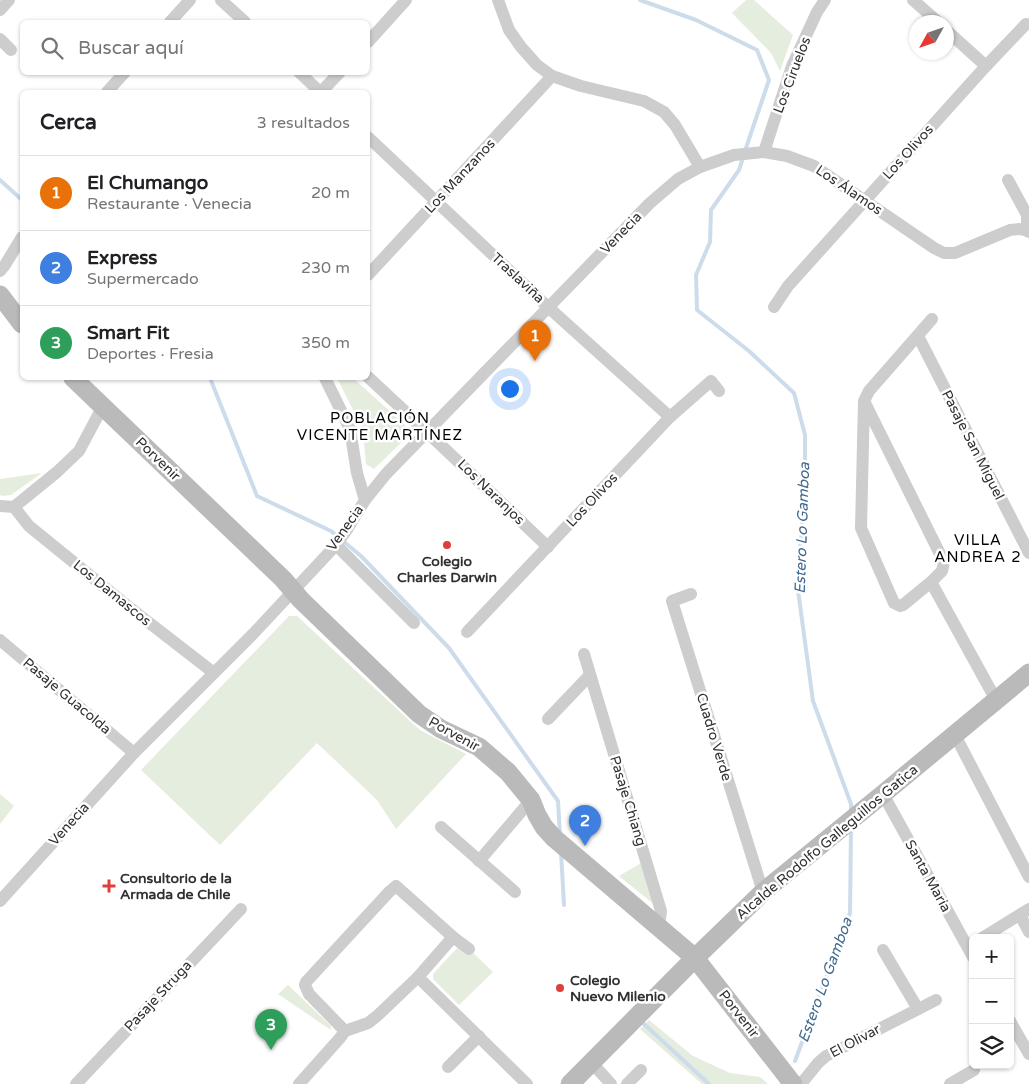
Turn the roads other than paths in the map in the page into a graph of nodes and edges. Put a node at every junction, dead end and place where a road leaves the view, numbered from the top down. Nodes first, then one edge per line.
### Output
1 (9, 0) edge
2 (190, 0) edge
3 (221, 0) edge
4 (406, 0) edge
5 (498, 0) edge
6 (825, 0) edge
7 (913, 0) edge
8 (0, 10) edge
9 (930, 15) edge
10 (172, 20) edge
11 (243, 20) edge
12 (1026, 24) dead end
13 (954, 37) edge
14 (0, 39) edge
15 (370, 40) edge
16 (12, 50) dead end
17 (986, 66) junction
18 (122, 75) edge
19 (302, 75) edge
20 (337, 75) edge
21 (552, 76) junction
22 (109, 90) edge
23 (319, 90) edge
24 (323, 90) edge
25 (370, 139) edge
26 (760, 152) junction
27 (700, 167) junction
28 (1008, 180) dead end
29 (865, 201) junction
30 (437, 202) junction
31 (1028, 231) edge
32 (20, 240) edge
33 (0, 271) edge
34 (370, 273) edge
35 (0, 295) edge
36 (548, 307) junction
37 (774, 307) dead end
38 (932, 319) dead end
39 (20, 321) edge
40 (918, 336) junction
41 (370, 379) edge
42 (75, 380) edge
43 (326, 380) edge
44 (720, 391) dead end
45 (864, 401) junction
46 (103, 406) junction
47 (670, 417) junction
48 (427, 432) junction
49 (365, 500) junction
50 (0, 506) edge
51 (14, 507) junction
52 (336, 544) junction
53 (548, 547) junction
54 (1029, 553) edge
55 (931, 582) junction
56 (293, 591) junction
57 (691, 594) dead end
58 (414, 623) dead end
59 (467, 632) dead end
60 (0, 640) edge
61 (584, 654) dead end
62 (214, 673) junction
63 (590, 675) junction
64 (1028, 678) edge
65 (996, 700) junction
66 (548, 718) dead end
67 (955, 735) junction
68 (134, 753) junction
69 (883, 794) junction
70 (531, 800) junction
71 (441, 827) dead end
72 (480, 861) junction
73 (1029, 877) edge
74 (515, 892) dead end
75 (763, 892) junction
76 (0, 901) edge
77 (241, 909) dead end
78 (1025, 912) edge
79 (659, 927) junction
80 (1029, 932) edge
81 (989, 934) edge
82 (453, 937) junction
83 (969, 945) edge
84 (470, 949) dead end
85 (883, 950) dead end
86 (695, 958) junction
87 (418, 977) junction
88 (936, 1000) dead end
89 (918, 1009) junction
90 (1012, 1024) edge
91 (345, 1031) junction
92 (479, 1036) junction
93 (1029, 1054) edge
94 (592, 1063) junction
95 (448, 1068) dead end
96 (641, 1070) dead end
97 (974, 1070) dead end
98 (76, 1084) edge
99 (298, 1084) edge
100 (527, 1084) edge
101 (570, 1084) edge
102 (612, 1084) edge
103 (627, 1084) edge
104 (793, 1084) edge
105 (801, 1084) edge
106 (950, 1084) edge

1 - 8 street
2 - 10 street
3 - 11 street
4 - 15 street
5 - 21 street
6 - 26 street, Los Ciruelos
7 - 9 street
12 - 17 street, Los Olivos
13 - 17 street
14 - 16 street
17 - 29 street, Los Olivos
18 - 22 street
19 - 23 street
20 - 24 street
21 - 27 street
21 - 30 street, Los Manzanos
25 - 30 street, Traslaviña
26 - 27 street, Los Álamos
26 - 29 street, Los Álamos
27 - 36 street, Venecia
28 - 31 street
29 - 31 street, Los Álamos
29 - 37 street, Los Olivos
30 - 34 street, Los Manzanos
30 - 36 street, Traslaviña
32 - 33 street
35 - 39 street
36 - 47 street, Traslaviña
36 - 48 street, Venecia
38 - 40 street
40 - 45 street
40 - 54 street, Pasaje San Miguel
41 - 48 street, Los Naranjos
42 - 46 street, Porvenir
43 - 49 street
44 - 47 street, Los Olivos
45 - 55 street
45 - 55 street
46 - 51 street
46 - 56 street, Porvenir
47 - 53 street, Los Olivos
48 - 49 street, Venecia
48 - 53 street, Los Naranjos
49 - 52 street, Venecia
50 - 51 street
51 - 62 street, Los Damascos
52 - 56 street, Venecia
52 - 58 street
53 - 59 street, Los Olivos
55 - 65 street
56 - 62 street, Venecia
56 - 70 street, Porvenir
57 - 75 street, Cuadro Verde
60 - 68 street, Pasaje Guacolda
61 - 63 street, Pasaje Chiang
62 - 68 street, Venecia
63 - 66 street
63 - 79 street, Pasaje Chiang
64 - 65 street, Alcalde Rodolfo Galleguillos Gatica
65 - 67 street, Alcalde Rodolfo Galleguillos Gatica
67 - 69 street, Alcalde Rodolfo Galleguillos Gatica
67 - 73 street
68 - 76 street, Venecia
69 - 75 street, Alcalde Rodolfo Galleguillos Gatica
69 - 83 street, Santa María
70 - 72 street
70 - 79 street, Porvenir
71 - 72 street
72 - 74 street
75 - 86 street, Alcalde Rodolfo Galleguillos Gatica
77 - 98 street, Pasaje Struga
78 - 80 street
78 - 81 street
79 - 86 street, Porvenir
82 - 84 street
82 - 87 street
82 - 91 street
85 - 89 street
86 - 94 street, Alcalde Rodolfo Galleguillos Gatica
86 - 104 street, Porvenir
87 - 91 street
87 - 92 street
88 - 89 street, El Olivar
89 - 105 street, El Olivar
90 - 93 street
91 - 99 street
92 - 95 street
92 - 100 street
94 - 101 street, Alcalde Rodolfo Galleguillos Gatica
94 - 102 street
96 - 103 street
97 - 106 street

